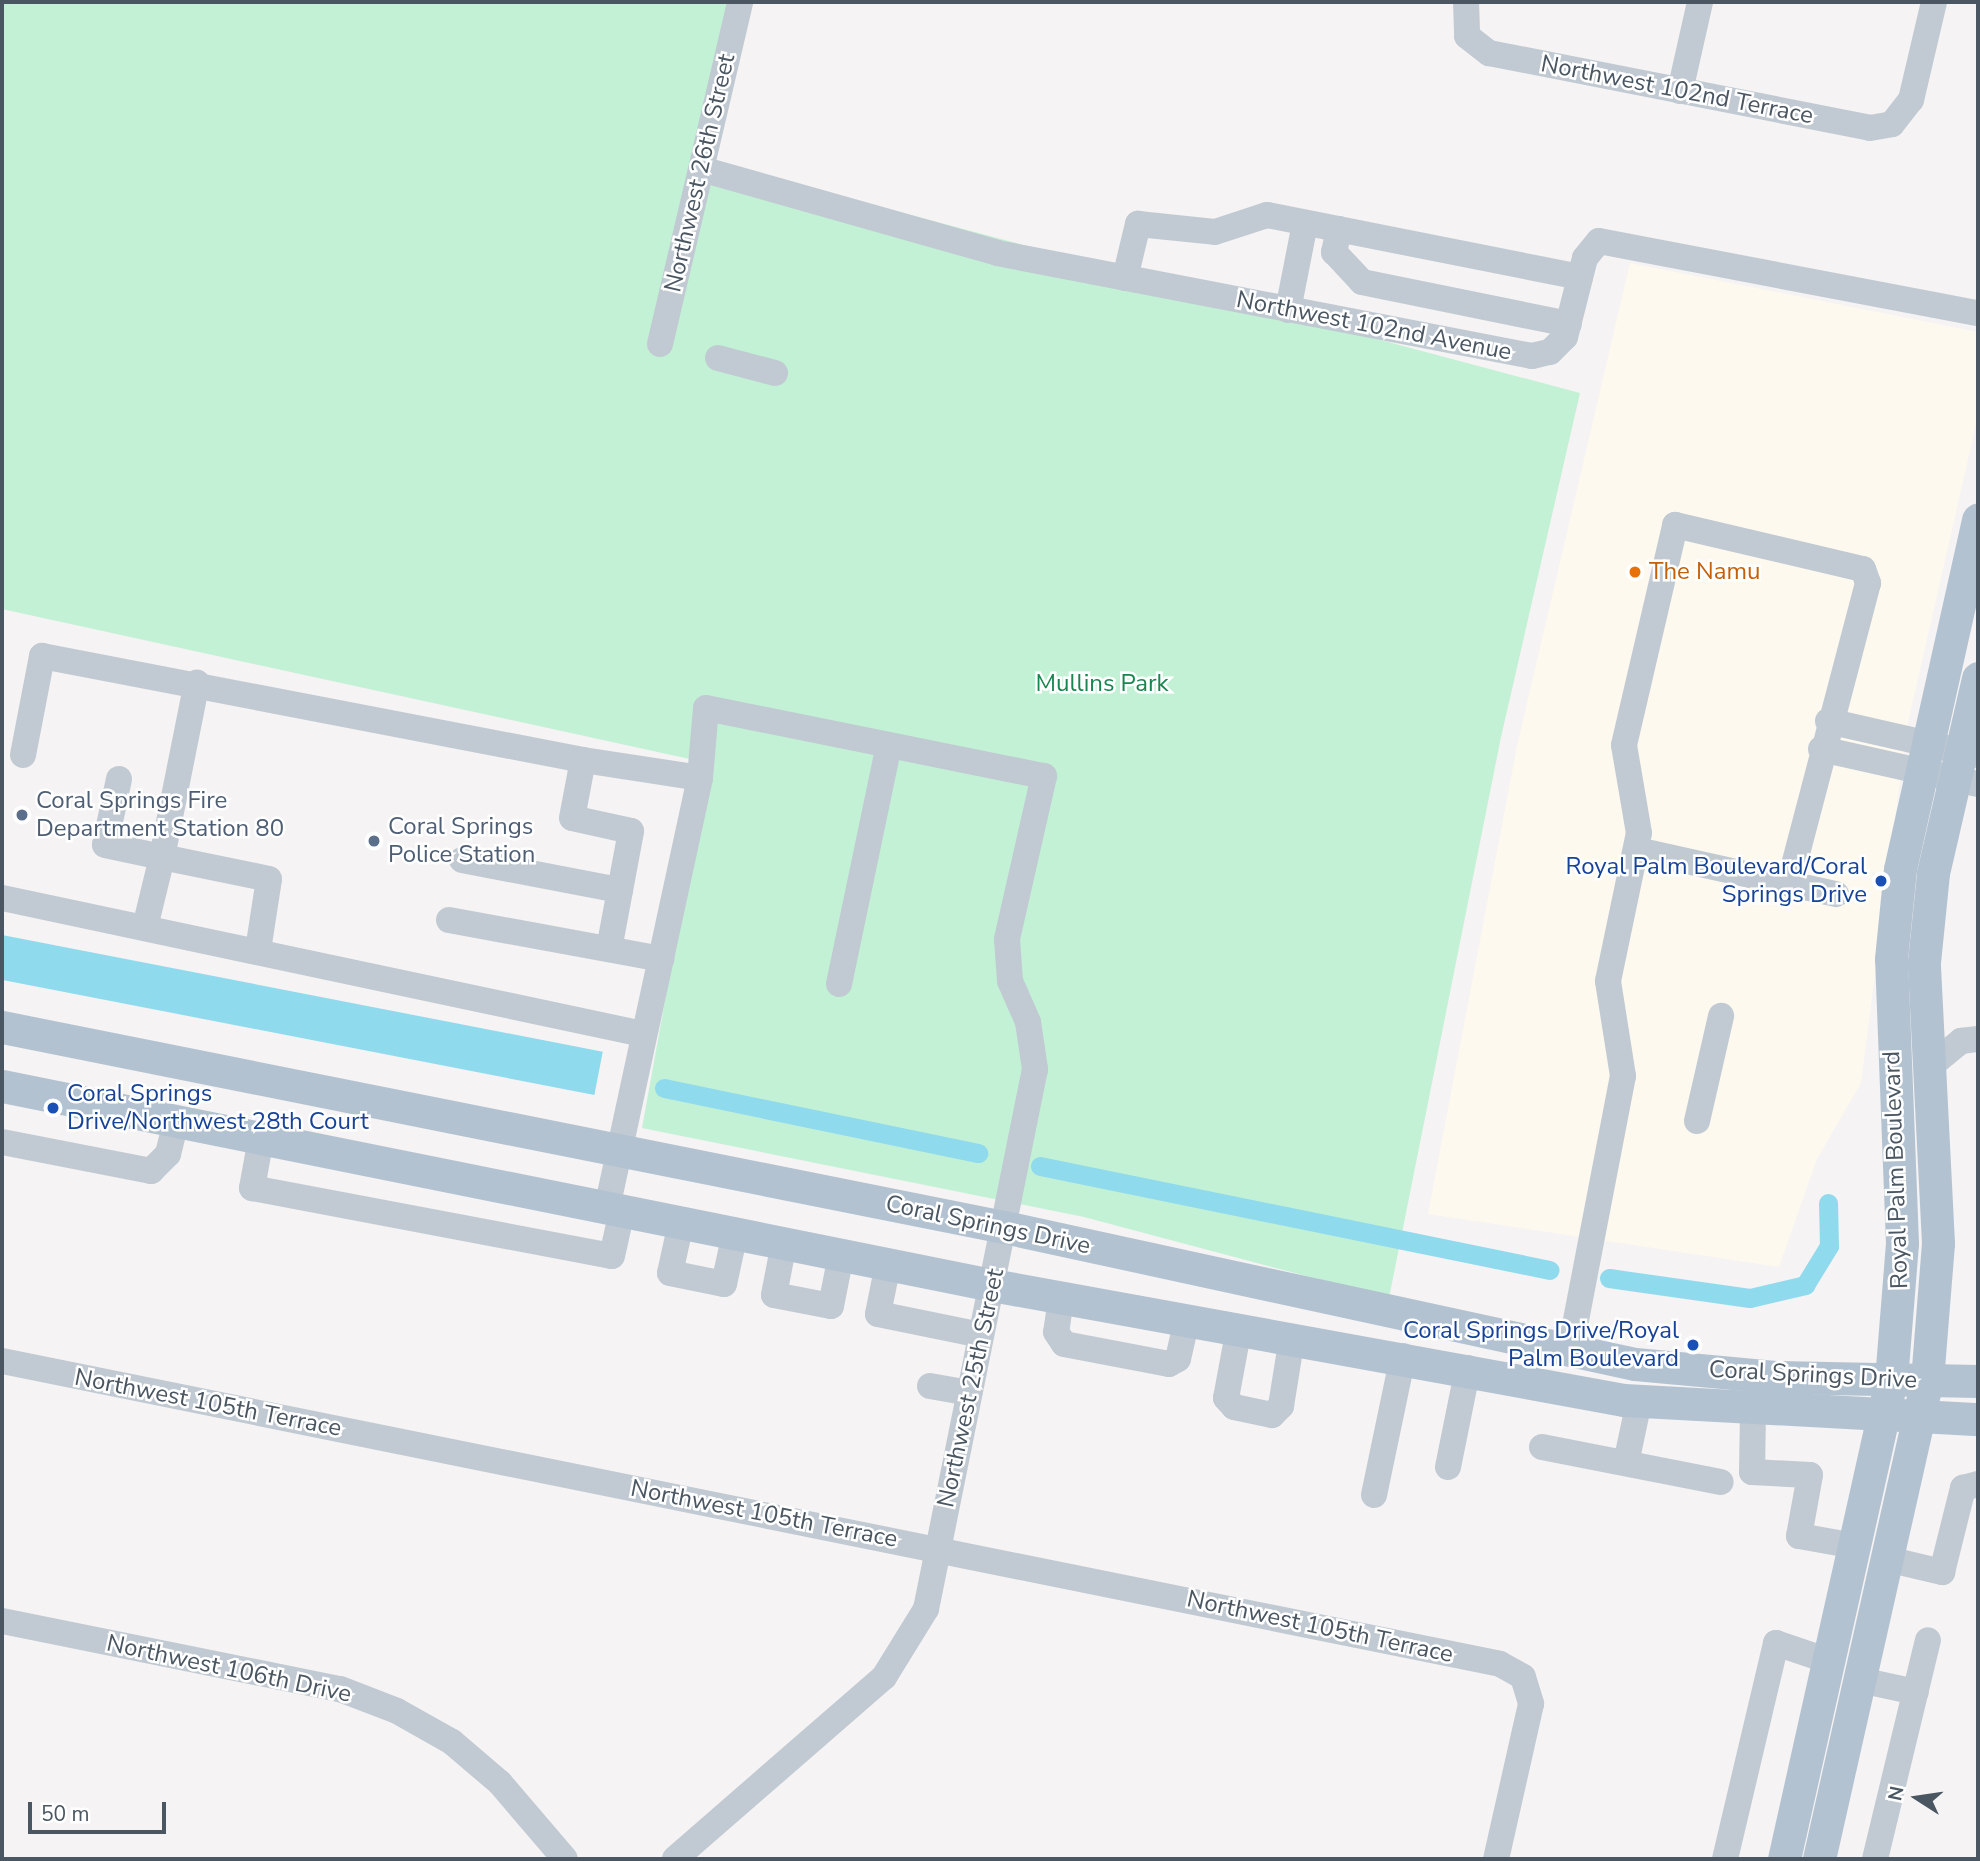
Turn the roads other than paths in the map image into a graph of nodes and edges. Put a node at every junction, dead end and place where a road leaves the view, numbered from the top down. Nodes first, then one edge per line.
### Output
1 (740, 2) edge
2 (1466, 2) edge
3 (1700, 2) edge
4 (1934, 2) edge
5 (1680, 91) junction
6 (701, 169) junction
7 (1305, 223) junction
8 (1339, 229) junction
9 (1580, 277) junction
10 (1125, 278) junction
11 (1288, 310) junction
12 (1978, 313) edge
13 (1569, 324) junction
14 (660, 344) dead end
15 (718, 358) dead end
16 (775, 373) dead end
17 (1978, 520) edge
18 (1978, 678) edge
19 (197, 682) junction
20 (1828, 720) junction
21 (889, 745) junction
22 (1821, 750) junction
23 (1970, 752) edge
24 (23, 755) dead end
25 (1925, 758) junction
26 (583, 760) junction
27 (700, 778) junction
28 (119, 779) dead end
29 (1966, 782) edge
30 (1637, 850) junction
31 (162, 858) junction
32 (462, 860) dead end
33 (1789, 884) junction
34 (620, 890) junction
35 (1836, 894) dead end
36 (2, 898) edge
37 (449, 920) dead end
38 (145, 927) junction
39 (609, 949) junction
40 (258, 950) junction
41 (661, 959) junction
42 (839, 984) dead end
43 (1721, 1016) dead end
44 (1926, 1020) junction
45 (2, 1027) edge
46 (643, 1034) junction
47 (1970, 1040) edge
48 (1928, 1068) junction
49 (2, 1086) edge
50 (176, 1121) junction
51 (1697, 1121) dead end
52 (261, 1138) junction
53 (2, 1142) edge
54 (619, 1150) junction
55 (615, 1209) junction
56 (681, 1223) junction
57 (1004, 1227) junction
58 (735, 1233) junction
59 (785, 1244) junction
60 (842, 1255) junction
61 (888, 1264) junction
62 (992, 1285) junction
63 (1061, 1297) junction
64 (1187, 1319) junction
65 (1239, 1328) junction
66 (981, 1335) junction
67 (1292, 1338) junction
68 (1570, 1351) junction
69 (1403, 1356) junction
70 (2, 1361) edge
71 (1468, 1368) junction
72 (1891, 1380) junction
73 (1927, 1380) junction
74 (1978, 1381) edge
75 (930, 1386) dead end
76 (969, 1393) junction
77 (1639, 1402) junction
78 (1753, 1411) junction
79 (1885, 1416) junction
80 (1919, 1417) junction
81 (1978, 1419) edge
82 (1542, 1447) dead end
83 (1626, 1464) junction
84 (1448, 1467) dead end
85 (1721, 1482) dead end
86 (1978, 1484) edge
87 (1374, 1495) dead end
88 (1855, 1546) junction
89 (937, 1548) junction
90 (1887, 1559) junction
91 (2, 1621) edge
92 (1928, 1640) dead end
93 (1829, 1661) junction
94 (1860, 1679) junction
95 (1916, 1692) junction
96 (565, 1859) edge
97 (675, 1859) edge
98 (1496, 1859) edge
99 (1725, 1859) edge
100 (1784, 1859) edge
101 (1819, 1859) edge
102 (1875, 1859) edge

1 - 6 street, Northwest 26th Street
2 - 5 street, Northwest 102nd Terrace
3 - 5 street
4 - 5 street, Northwest 102nd Terrace
6 - 10 street, Northwest 102nd Avenue
6 - 14 street, Northwest 26th Street
7 - 8 street
7 - 10 street
7 - 11 street
8 - 9 street
8 - 13 street
9 - 12 street, Northwest 102nd Avenue
9 - 13 street, Northwest 102nd Avenue
10 - 11 street, Northwest 102nd Avenue
11 - 13 street, Northwest 102nd Avenue
15 - 16 street
17 - 25 main road, Royal Palm Boulevard
18 - 23 main road, Royal Palm Boulevard
19 - 24 street
19 - 26 street
19 - 31 street
20 - 22 street
20 - 25 street
20 - 30 street
21 - 27 street
21 - 42 street
21 - 57 street, Northwest 25th Street
22 - 25 street
22 - 33 street
23 - 25 street
23 - 29 main road, Royal Palm Boulevard
25 - 29 street
25 - 72 main road, Royal Palm Boulevard
26 - 27 street
26 - 34 street
27 - 41 street
28 - 31 street
29 - 44 main road, Royal Palm Boulevard
30 - 33 street
30 - 68 street
31 - 38 street
31 - 40 street
32 - 34 street
33 - 35 street
34 - 39 street
36 - 38 street
37 - 39 street
38 - 40 street
39 - 41 street
40 - 46 street
41 - 46 street
43 - 51 street
44 - 47 street
44 - 48 main road, Royal Palm Boulevard
45 - 54 main road, Coral Springs Drive
46 - 54 street
47 - 48 street
48 - 73 main road, Royal Palm Boulevard
49 - 50 main road, Coral Springs Drive
50 - 52 main road, Coral Springs Drive
50 - 53 street
52 - 55 main road, Coral Springs Drive
52 - 55 street
54 - 55 street
54 - 57 main road, Coral Springs Drive
55 - 56 main road, Coral Springs Drive
56 - 58 main road, Coral Springs Drive
56 - 58 street
57 - 62 street, Northwest 25th Street
57 - 68 main road, Coral Springs Drive
58 - 59 main road, Coral Springs Drive
59 - 60 main road, Coral Springs Drive
59 - 60 street
60 - 61 main road, Coral Springs Drive
61 - 62 main road, Coral Springs Drive
61 - 66 street
62 - 63 main road, Coral Springs Drive
62 - 66 street, Northwest 25th Street
63 - 64 main road, Coral Springs Drive
63 - 64 street
64 - 65 main road, Coral Springs Drive
65 - 67 main road, Coral Springs Drive
65 - 67 street
66 - 76 street, Northwest 25th Street
67 - 69 main road, Coral Springs Drive
68 - 72 main road, Coral Springs Drive
69 - 71 main road, Coral Springs Drive
69 - 87 street
70 - 89 street, Northwest 105th Terrace
71 - 77 main road, Coral Springs Drive
71 - 84 street
72 - 73 main road, Coral Springs Drive
72 - 79 main road, Royal Palm Boulevard
73 - 74 main road, Coral Springs Drive
73 - 80 main road, Royal Palm Boulevard
75 - 76 street
76 - 89 street, Northwest 25th Street
77 - 78 main road, Coral Springs Drive
77 - 83 street
78 - 79 main road, Coral Springs Drive
78 - 88 street
79 - 80 main road, Coral Springs Drive
79 - 88 main road, Royal Palm Boulevard
80 - 81 main road, Coral Springs Drive
80 - 90 main road, Royal Palm Boulevard
82 - 83 street
83 - 85 street
86 - 90 street
88 - 93 main road, Royal Palm Boulevard
89 - 97 street, Northwest 25th Street
89 - 98 street, Northwest 105th Terrace
90 - 94 main road, Royal Palm Boulevard
91 - 96 street, Northwest 106th Drive
92 - 95 street
93 - 99 street
93 - 100 main road, Royal Palm Boulevard
94 - 95 street
94 - 101 main road, Royal Palm Boulevard
95 - 102 street

